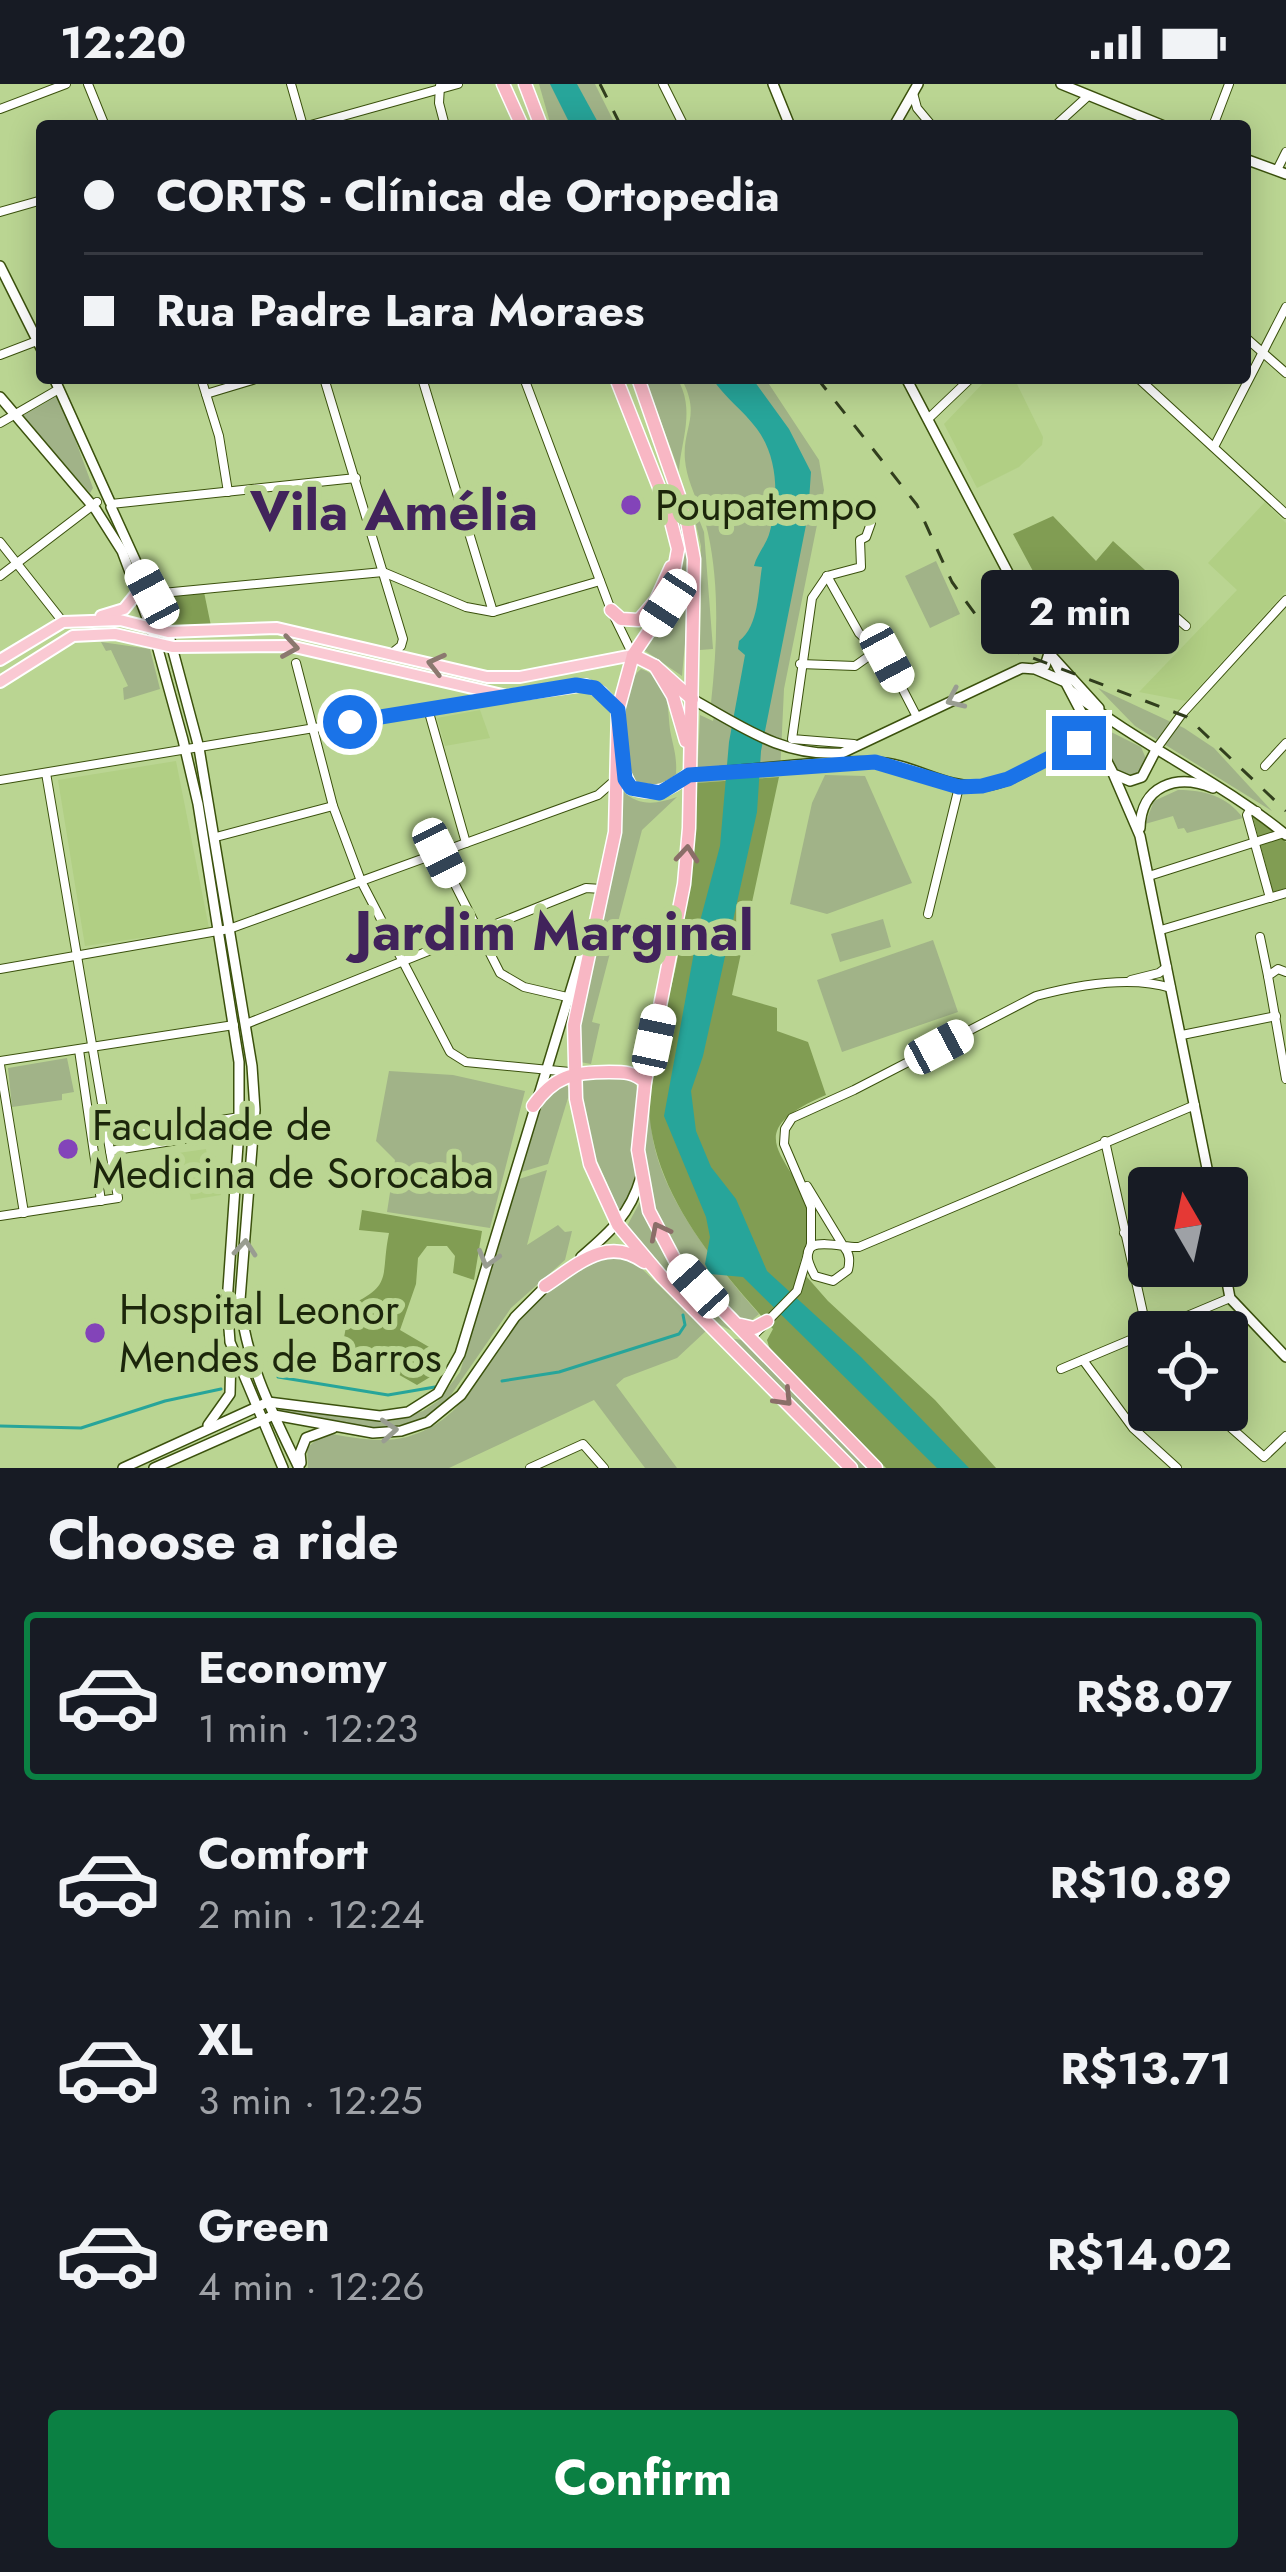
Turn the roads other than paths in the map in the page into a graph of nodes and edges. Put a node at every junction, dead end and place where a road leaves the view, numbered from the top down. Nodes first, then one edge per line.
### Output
1 (66, 84) edge
2 (88, 84) edge
3 (291, 84) edge
4 (458, 84) edge
5 (503, 84) edge
6 (525, 84) edge
7 (663, 84) edge
8 (773, 84) edge
9 (1061, 84) edge
10 (1229, 84) edge
11 (440, 86) edge
12 (915, 89) edge
13 (1088, 96) junction
14 (0, 109) edge
15 (923, 116) junction
16 (103, 120) edge
17 (303, 120) edge
18 (325, 120) edge
19 (444, 120) edge
20 (519, 120) edge
21 (540, 120) edge
22 (681, 120) edge
23 (788, 120) edge
24 (898, 120) edge
25 (898, 120) edge
26 (927, 120) edge
27 (1061, 120) edge
28 (1148, 120) edge
29 (1215, 120) edge
30 (1286, 152) edge
31 (1251, 161) edge
32 (1281, 172) edge
33 (36, 202) edge
34 (0, 212) edge
35 (0, 266) edge
36 (1286, 307) edge
37 (36, 334) edge
38 (1251, 342) edge
39 (36, 345) edge
40 (1263, 352) junction
41 (0, 356) edge
42 (1286, 373) edge
43 (1251, 375) edge
44 (203, 384) edge
45 (239, 384) edge
46 (326, 384) edge
47 (424, 384) edge
48 (526, 384) edge
49 (618, 384) edge
50 (640, 384) edge
51 (909, 384) edge
52 (965, 384) edge
53 (1145, 384) edge
54 (1246, 384) edge
55 (58, 386) edge
56 (206, 394) junction
57 (0, 397) edge
58 (15, 415) junction
59 (928, 419) junction
60 (0, 423) edge
61 (1214, 447) junction
62 (356, 478) junction
63 (228, 492) junction
64 (102, 506) junction
65 (1286, 514) edge
66 (871, 524) dead end
67 (0, 542) edge
68 (678, 549) junction
69 (17, 564) junction
70 (383, 572) junction
71 (0, 576) edge
72 (826, 576) junction
73 (600, 581) junction
74 (137, 593) junction
75 (152, 594) junction
76 (1286, 600) edge
77 (1162, 605) dead end
78 (611, 610) junction
79 (493, 612) junction
80 (91, 619) junction
81 (63, 622) junction
82 (149, 626) junction
83 (1186, 626) dead end
84 (168, 632) junction
85 (156, 642) junction
86 (173, 647) junction
87 (875, 651) junction
88 (1049, 653) junction
89 (391, 654) junction
90 (633, 655) junction
91 (0, 660) edge
92 (296, 663) dead end
93 (800, 664) junction
94 (655, 666) junction
95 (1035, 668) junction
96 (0, 682) edge
97 (1065, 684) junction
98 (507, 696) junction
99 (692, 699) junction
100 (428, 709) junction
101 (618, 710) junction
102 (917, 717) junction
103 (1114, 725) junction
104 (310, 729) junction
105 (880, 734) junction
106 (619, 738) junction
107 (1094, 740) junction
108 (1286, 743) edge
109 (859, 744) junction
110 (199, 748) junction
111 (1157, 748) junction
112 (186, 750) junction
113 (689, 753) junction
114 (886, 763) junction
115 (1265, 766) dead end
116 (1112, 771) junction
117 (46, 773) junction
118 (689, 775) junction
119 (0, 780) edge
120 (617, 783) junction
121 (959, 787) junction
122 (1240, 800) junction
123 (333, 806) junction
124 (1257, 811) junction
125 (1285, 834) edge
126 (1140, 836) junction
127 (216, 837) junction
128 (466, 843) junction
129 (1254, 844) junction
130 (439, 853) junction
131 (1149, 876) junction
132 (361, 880) junction
133 (603, 890) junction
134 (1286, 893) edge
135 (1270, 898) junction
136 (595, 914) junction
137 (928, 914) dead end
138 (1161, 930) junction
139 (224, 931) junction
140 (478, 934) junction
141 (1260, 937) dead end
142 (79, 956) junction
143 (1266, 957) junction
144 (406, 963) junction
145 (1167, 967) junction
146 (0, 969) edge
147 (1285, 971) edge
148 (1271, 974) junction
149 (1118, 983) junction
150 (1171, 988) junction
151 (568, 998) junction
152 (1276, 1016) junction
153 (240, 1025) junction
154 (1182, 1035) junction
155 (94, 1048) junction
156 (79, 1050) junction
157 (0, 1063) edge
158 (545, 1072) junction
159 (575, 1072) junction
160 (1286, 1079) edge
161 (645, 1082) junction
162 (1195, 1105) junction
163 (533, 1106) junction
164 (239, 1124) junction
165 (108, 1138) junction
166 (1105, 1141) junction
167 (111, 1155) junction
168 (96, 1162) junction
169 (1207, 1167) edge
170 (642, 1176) junction
171 (802, 1180) junction
172 (101, 1201) junction
173 (24, 1213) junction
174 (0, 1216) edge
175 (619, 1226) junction
176 (1128, 1231) edge
177 (1124, 1233) junction
178 (844, 1247) junction
179 (809, 1258) junction
180 (661, 1276) junction
181 (827, 1282) junction
182 (545, 1286) junction
183 (1228, 1287) edge
184 (797, 1292) junction
185 (1230, 1298) junction
186 (1141, 1311) edge
187 (1202, 1311) edge
188 (735, 1322) junction
189 (767, 1322) junction
190 (715, 1330) junction
191 (751, 1338) junction
192 (230, 1342) junction
193 (1128, 1343) edge
194 (763, 1350) junction
195 (1286, 1357) edge
196 (1083, 1360) junction
197 (1061, 1369) dead end
198 (263, 1405) junction
199 (268, 1417) junction
200 (346, 1427) junction
201 (199, 1431) junction
202 (1235, 1431) edge
203 (1286, 1436) edge
204 (123, 1468) edge
205 (154, 1468) edge
206 (283, 1468) edge
207 (300, 1468) edge
208 (530, 1468) edge
209 (604, 1468) edge
210 (851, 1468) edge
211 (876, 1468) edge
212 (1177, 1468) edge

1 - 14 street
2 - 16 street
3 - 17 street
4 - 11 street
5 - 20 highway
6 - 21 highway
7 - 22 street
8 - 23 main road
9 - 13 main road
10 - 29 street
11 - 18 street
11 - 19 street
12 - 15 street
12 - 25 main road
13 - 27 street
13 - 28 main road
15 - 24 street
15 - 26 street
30 - 32 street
31 - 32 main road
33 - 34 street
35 - 37 main road
36 - 40 street
38 - 40 street
39 - 41 street
40 - 42 street
40 - 43 street
44 - 56 street
45 - 56 street
46 - 62 street
47 - 79 street
48 - 73 street
49 - 68 highway
50 - 99 highway
51 - 59 main road
52 - 59 street
53 - 61 street
54 - 61 street
55 - 58 street
55 - 64 main road
56 - 63 street
57 - 58 main road
58 - 60 street
58 - 64 main road
59 - 88 main road
61 - 65 street
62 - 63 street
62 - 70 street
63 - 64 street
64 - 69 street
64 - 74 main road
64 - 75 main road
66 - 72 street
67 - 69 street
68 - 78 highway
68 - 90 highway
69 - 71 street
69 - 81 street
70 - 75 street
70 - 79 street
70 - 89 street
72 - 87 street
72 - 93 street
73 - 78 street
73 - 79 street
74 - 80 main road
74 - 82 main road
75 - 84 main road
76 - 111 street
77 - 83 street
78 - 90 street
80 - 81 main road
80 - 82 main road
81 - 91 main road
82 - 84 main road
82 - 85 main road
84 - 86 main road
84 - 89 main road
85 - 86 main road
85 - 96 main road
85 - 112 main road
86 -> 98 main road
86 - 110 main road
87 - 93 street
87 - 102 street
88 - 95 main road
88 - 97 main road
88 - 103 main road
90 -> 89 main road
90 - 94 highway
90 - 101 highway
92 - 104 street
93 - 109 street
94 - 99 highway
94 - 113 highway
95 - 97 main road
95 -> 102 main road
97 - 103 main road
97 - 107 main road
98 - 100 street
98 - 101 main road
99 - 109 main road
99 - 113 highway
100 - 104 street
100 - 128 street
101 - 106 highway
102 - 105 main road
103 - 111 main road
104 - 110 street
104 - 123 street
105 - 109 main road
105 - 114 main road
106 - 118 highway
106 - 120 highway
107 - 116 main road
107 - 121 main road
108 - 115 street
110 - 112 street
110 - 127 main road
111 - 116 main road
111 - 122 main road
112 - 117 street
112 - 139 main road
113 - 118 highway
114 - 118 main road
114 - 121 main road
116 - 126 main road
117 - 119 street
117 - 142 street
161 -> 118 highway
120 - 128 street
120 - 133 highway
121 - 137 street
122 - 124 main road
122 - 126 main road
123 - 127 street
123 - 132 street
124 - 125 main road
124 - 129 street
125 - 129 street
126 - 131 main road
127 - 139 main road
128 - 130 street
129 - 131 street
129 - 135 street
130 - 132 street
130 - 140 street
131 - 138 main road
132 - 139 street
132 - 144 street
133 - 136 highway
133 - 140 street
134 - 135 street
135 - 138 street
136 - 151 main road
136 - 159 highway
138 - 145 main road
139 - 142 street
139 - 153 main road
140 - 144 street
140 - 151 street
141 - 143 street
142 - 146 street
142 - 155 street
143 - 147 street
143 - 148 street
144 - 153 street
144 - 158 street
145 - 149 street
145 - 150 main road
147 - 148 street
148 - 152 street
149 - 150 street
149 - 171 street
150 - 154 main road
151 - 158 main road
152 - 154 street
152 - 160 street
153 - 155 street
153 - 164 main road
198 -> 153 main road
154 - 162 main road
155 - 156 street
155 - 165 street
156 - 157 street
156 - 168 street
157 - 173 street
158 - 159 street
158 - 163 main road
159 - 161 highway
159 - 163 highway
159 - 175 highway
161 - 170 highway
162 - 166 street
162 - 169 main road
163 -> 198 main road
164 - 165 street
164 - 167 street
164 - 192 main road
165 - 167 street
166 - 177 street
166 - 178 street
167 - 168 street
167 - 172 street
168 - 172 street
170 - 175 main road
188 -> 170 highway
171 - 178 street
171 - 179 street
172 - 173 street
173 - 174 street
175 - 180 highway
175 - 182 main road
176 - 177 street
177 - 186 street
178 - 179 street
178 - 181 street
179 - 181 street
179 - 184 street
180 - 182 highway
180 - 190 highway
181 - 184 street
200 -> 182 main road
183 - 185 main road
184 - 189 street
185 - 187 street
185 - 195 main road
188 - 189 highway
188 - 191 highway
189 - 191 street
189 - 194 highway
190 - 191 highway
190 -> 210 highway
191 - 194 highway
192 - 198 main road
192 - 201 main road
193 - 196 street
194 - 211 highway
196 - 197 street
196 - 212 street
198 - 199 main road
198 - 201 main road
199 - 200 main road
199 - 205 main road
199 - 206 main road
199 - 207 main road
200 - 207 main road
201 - 204 main road
202 - 203 street
208 - 209 street

